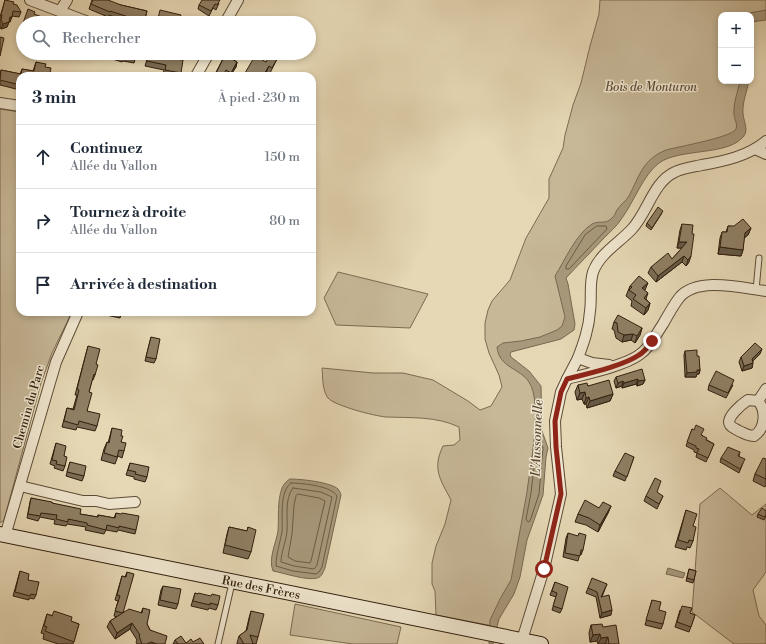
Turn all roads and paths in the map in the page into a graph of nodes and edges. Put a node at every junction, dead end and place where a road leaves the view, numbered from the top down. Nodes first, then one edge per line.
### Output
1 (30, 0) edge
2 (67, 0) edge
3 (238, 0) edge
4 (60, 11) junction
5 (72, 16) edge
6 (229, 16) edge
7 (203, 60) edge
8 (198, 72) edge
9 (0, 103) edge
10 (16, 105) edge
11 (766, 141) edge
12 (755, 149) junction
13 (766, 154) edge
14 (759, 258) dead end
15 (761, 290) edge
16 (76, 316) edge
17 (578, 358) junction
18 (615, 365) junction
19 (567, 379) junction
20 (766, 389) edge
21 (758, 401) dead end
22 (20, 486) junction
23 (135, 502) dead end
24 (3, 538) edge
25 (232, 582) junction
26 (522, 640) junction
27 (218, 644) edge
28 (542, 644) edge

1 - 4 street
2 - 4 street
3 - 6 street
4 - 5 street
7 - 8 street
9 - 10 street
11 - 12 street
12 - 13 street
12 - 17 street
14 - 15 lane
15 - 18 street
16 - 22 street, Chemin du Parc
17 - 18 street
17 - 19 street
18 - 19 street
19 - 26 street
20 - 21 street
22 - 23 street
22 - 24 street, Chemin du Parc
24 - 25 main road, Rue des Frères
25 - 26 main road, Rue des Frères
25 - 27 lane
26 - 28 main road, Rue des Frères

